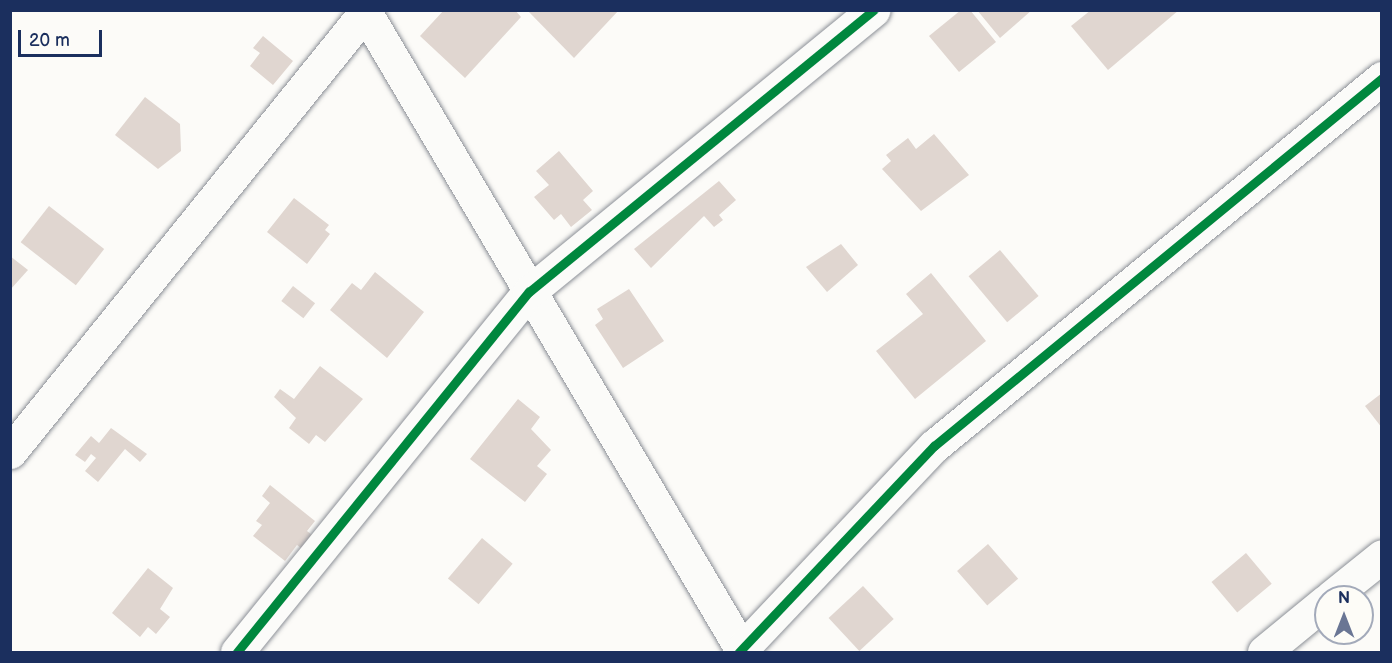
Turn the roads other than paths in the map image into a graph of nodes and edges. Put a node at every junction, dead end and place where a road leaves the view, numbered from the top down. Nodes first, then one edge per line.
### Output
1 (365, 11) edge
2 (854, 16) edge
3 (1382, 78) edge
4 (529, 292) junction
5 (10, 452) edge
6 (1382, 556) edge
7 (1346, 585) edge
8 (1314, 612) edge
9 (237, 652) edge
10 (742, 652) edge
11 (1264, 652) edge

1 - 4 street
1 - 5 street
2 - 4 street
3 - 10 street
4 - 9 street
4 - 10 street
6 - 7 street
8 - 11 street

